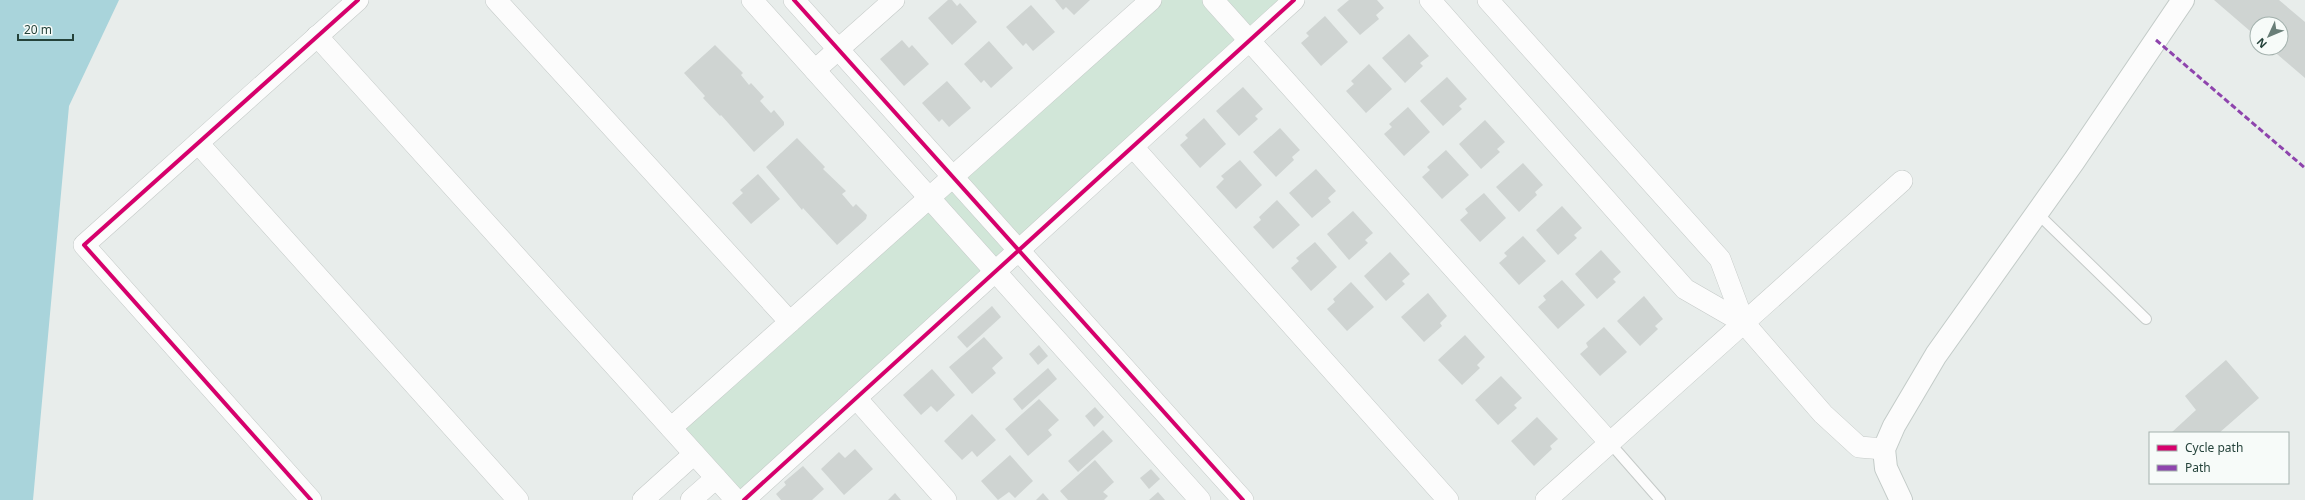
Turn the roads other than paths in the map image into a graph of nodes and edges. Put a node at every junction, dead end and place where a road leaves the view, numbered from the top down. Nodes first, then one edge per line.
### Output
1 (358, 0) edge
2 (496, 0) edge
3 (752, 0) edge
4 (794, 0) edge
5 (894, 0) edge
6 (1151, 0) edge
7 (1213, 0) edge
8 (1294, 0) edge
9 (1430, 0) edge
10 (1488, 0) edge
11 (2183, 0) edge
12 (317, 36) junction
13 (1250, 40) junction
14 (838, 49) junction
15 (815, 70) junction
16 (198, 143) junction
17 (1133, 147) junction
18 (953, 177) junction
19 (1902, 181) dead end
20 (929, 198) junction
21 (2036, 212) junction
22 (1019, 250) junction
23 (995, 272) junction
24 (2146, 319) dead end
25 (790, 322) junction
26 (1744, 323) junction
27 (856, 398) junction
28 (671, 428) junction
29 (1610, 443) junction
30 (1884, 449) junction
31 (694, 454) junction
32 (716, 478) junction
33 (311, 500) edge
34 (518, 500) edge
35 (643, 500) edge
36 (691, 500) edge
37 (736, 500) edge
38 (744, 500) edge
39 (946, 500) edge
40 (1200, 500) edge
41 (1243, 500) edge
42 (1448, 500) edge
43 (1546, 500) edge
44 (1660, 500) edge
45 (1901, 500) edge

1 - 12 street
2 - 25 street
3 - 15 street
4 - 14 street
5 - 14 street
6 - 18 street
7 - 13 street
8 - 13 street
9 - 26 street
10 - 26 street
11 - 21 street
12 - 16 street
12 - 28 street
13 - 17 street
13 - 29 street
14 - 15 street
14 - 18 street
15 - 20 street
16 - 33 street
16 - 34 street
17 - 22 street
17 - 42 street
18 - 20 street
18 - 22 street
19 - 26 street
20 - 23 street
20 - 25 street
21 - 24 lane
21 - 30 street
22 - 23 street
22 - 41 street
23 - 27 street
23 - 40 street
25 - 28 street
26 - 29 street
26 - 30 street
27 - 38 street
27 - 39 street
28 - 31 street
29 - 43 street
29 - 44 lane
30 - 45 street
31 - 32 street
31 - 35 street
32 - 36 street
32 - 37 street

